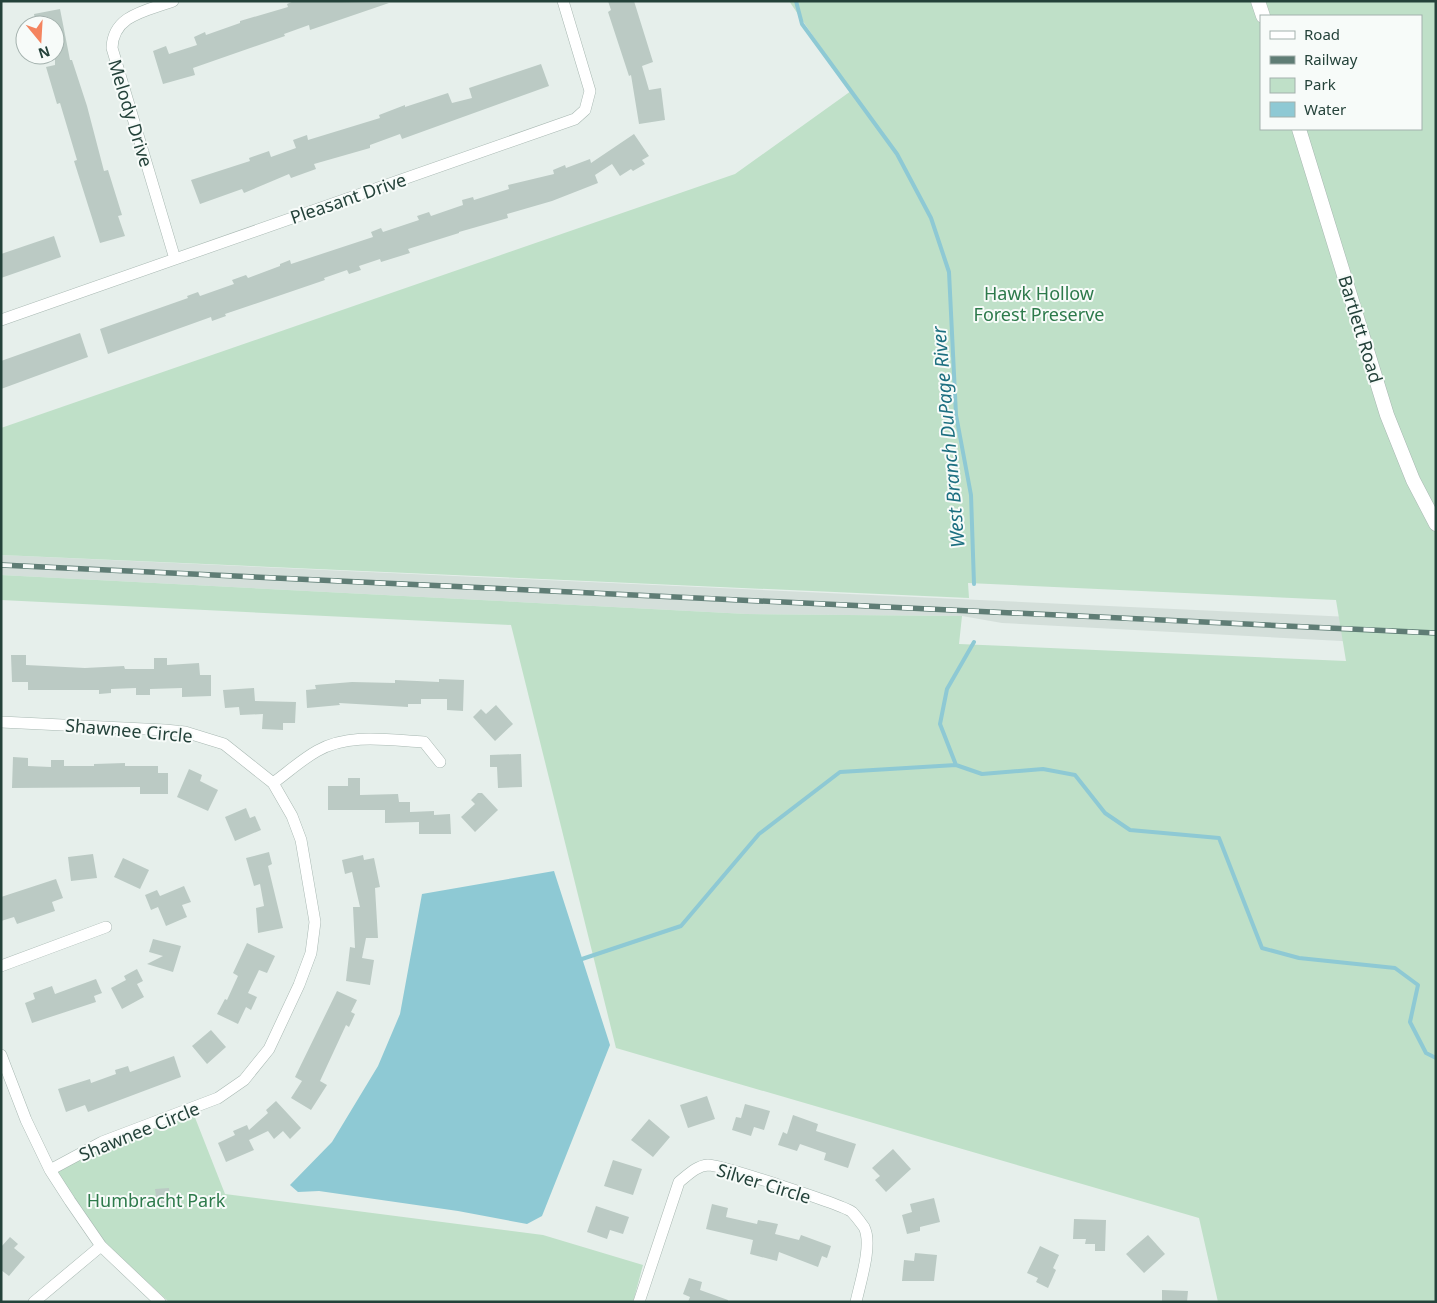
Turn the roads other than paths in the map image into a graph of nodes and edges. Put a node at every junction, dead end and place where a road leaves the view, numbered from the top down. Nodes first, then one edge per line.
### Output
1 (173, 1) edge
2 (563, 1) edge
3 (1258, 1) edge
4 (1263, 15) edge
5 (1299, 130) edge
6 (175, 258) junction
7 (1, 320) edge
8 (1436, 524) edge
9 (1, 722) edge
10 (440, 762) dead end
11 (273, 783) junction
12 (106, 926) dead end
13 (1, 966) edge
14 (1, 1055) edge
15 (4, 1071) edge
16 (50, 1170) junction
17 (101, 1246) junction
18 (34, 1302) edge
19 (160, 1302) edge
20 (639, 1302) edge
21 (856, 1302) edge

1 - 6 street, Melody Drive
2 - 6 street, Pleasant Drive
3 - 4 street
5 - 8 street, Bartlett Road
6 - 7 street, Pleasant Drive
9 - 11 street, Shawnee Circle
10 - 11 street
11 - 16 street, Shawnee Circle
12 - 13 street
14 - 15 street
15 - 16 street
16 - 17 street
17 - 18 street
17 - 19 street
20 - 21 street, Silver Circle

